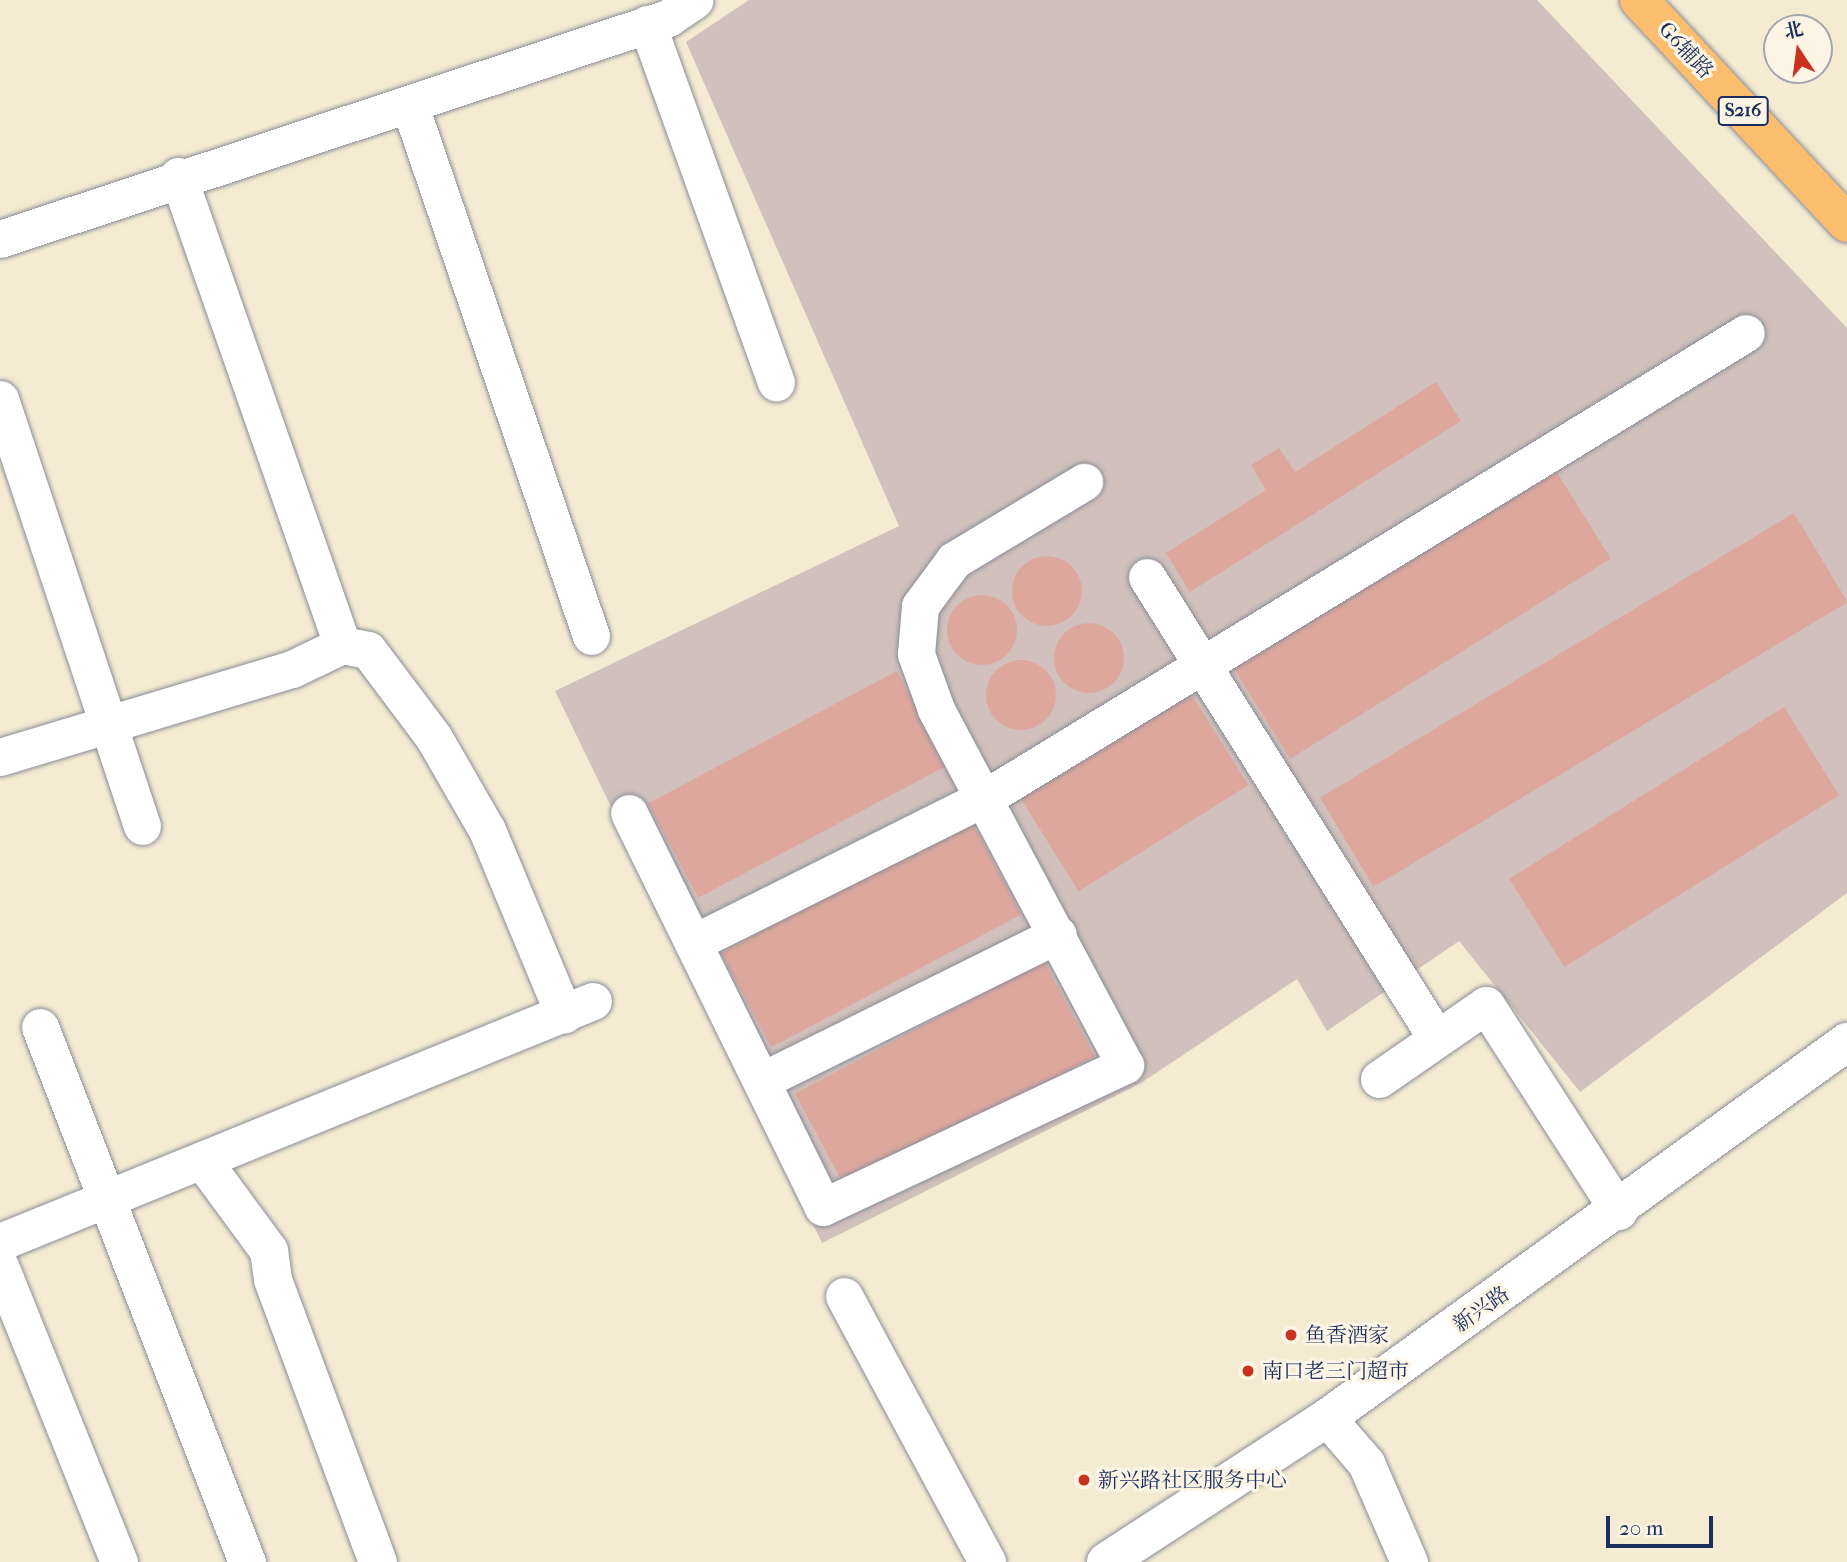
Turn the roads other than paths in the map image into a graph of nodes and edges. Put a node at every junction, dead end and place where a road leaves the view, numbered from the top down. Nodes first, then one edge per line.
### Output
1 (695, 0) edge
2 (1639, 0) edge
3 (647, 24) junction
4 (410, 106) junction
5 (178, 176) junction
6 (1847, 223) edge
7 (0, 239) edge
8 (1746, 334) dead end
9 (776, 382) dead end
10 (0, 399) edge
11 (1084, 482) dead end
12 (1147, 577) dead end
13 (591, 636) dead end
14 (342, 645) junction
15 (1204, 664) junction
16 (107, 722) junction
17 (0, 757) edge
18 (988, 796) junction
19 (629, 813) dead end
20 (142, 826) dead end
21 (1058, 934) junction
22 (693, 943) junction
23 (40, 1027) dead end
24 (1437, 1039) junction
25 (1847, 1042) edge
26 (1379, 1079) dead end
27 (761, 1081) junction
28 (203, 1161) junction
29 (107, 1199) junction
30 (1619, 1211) junction
31 (0, 1242) edge
32 (0, 1266) edge
33 (844, 1296) dead end
34 (1327, 1418) junction
35 (119, 1562) edge
36 (247, 1562) edge
37 (378, 1562) edge
38 (987, 1562) edge
39 (1106, 1562) edge
40 (1409, 1562) edge

1 - 3 street
2 - 6 main road, G6辅路 / S216
3 - 4 street
3 - 9 street
4 - 5 street
4 - 13 street
5 - 7 street
5 - 14 street
8 - 15 street
10 - 16 street
11 - 18 street
12 - 15 street
14 - 16 street
14 - 28 street
15 - 18 street
15 - 24 street
16 - 17 street
16 - 20 street
18 - 21 street
18 - 22 street
19 - 22 street
21 - 27 street
21 - 27 street
22 - 27 street
23 - 29 street
24 - 26 street
24 - 30 street
25 - 30 street, 新兴路
28 - 29 street
28 - 37 street
29 - 31 street
29 - 36 street
30 - 34 street, 新兴路
32 - 35 street
33 - 38 street
34 - 39 street, 新兴路
34 - 40 street

